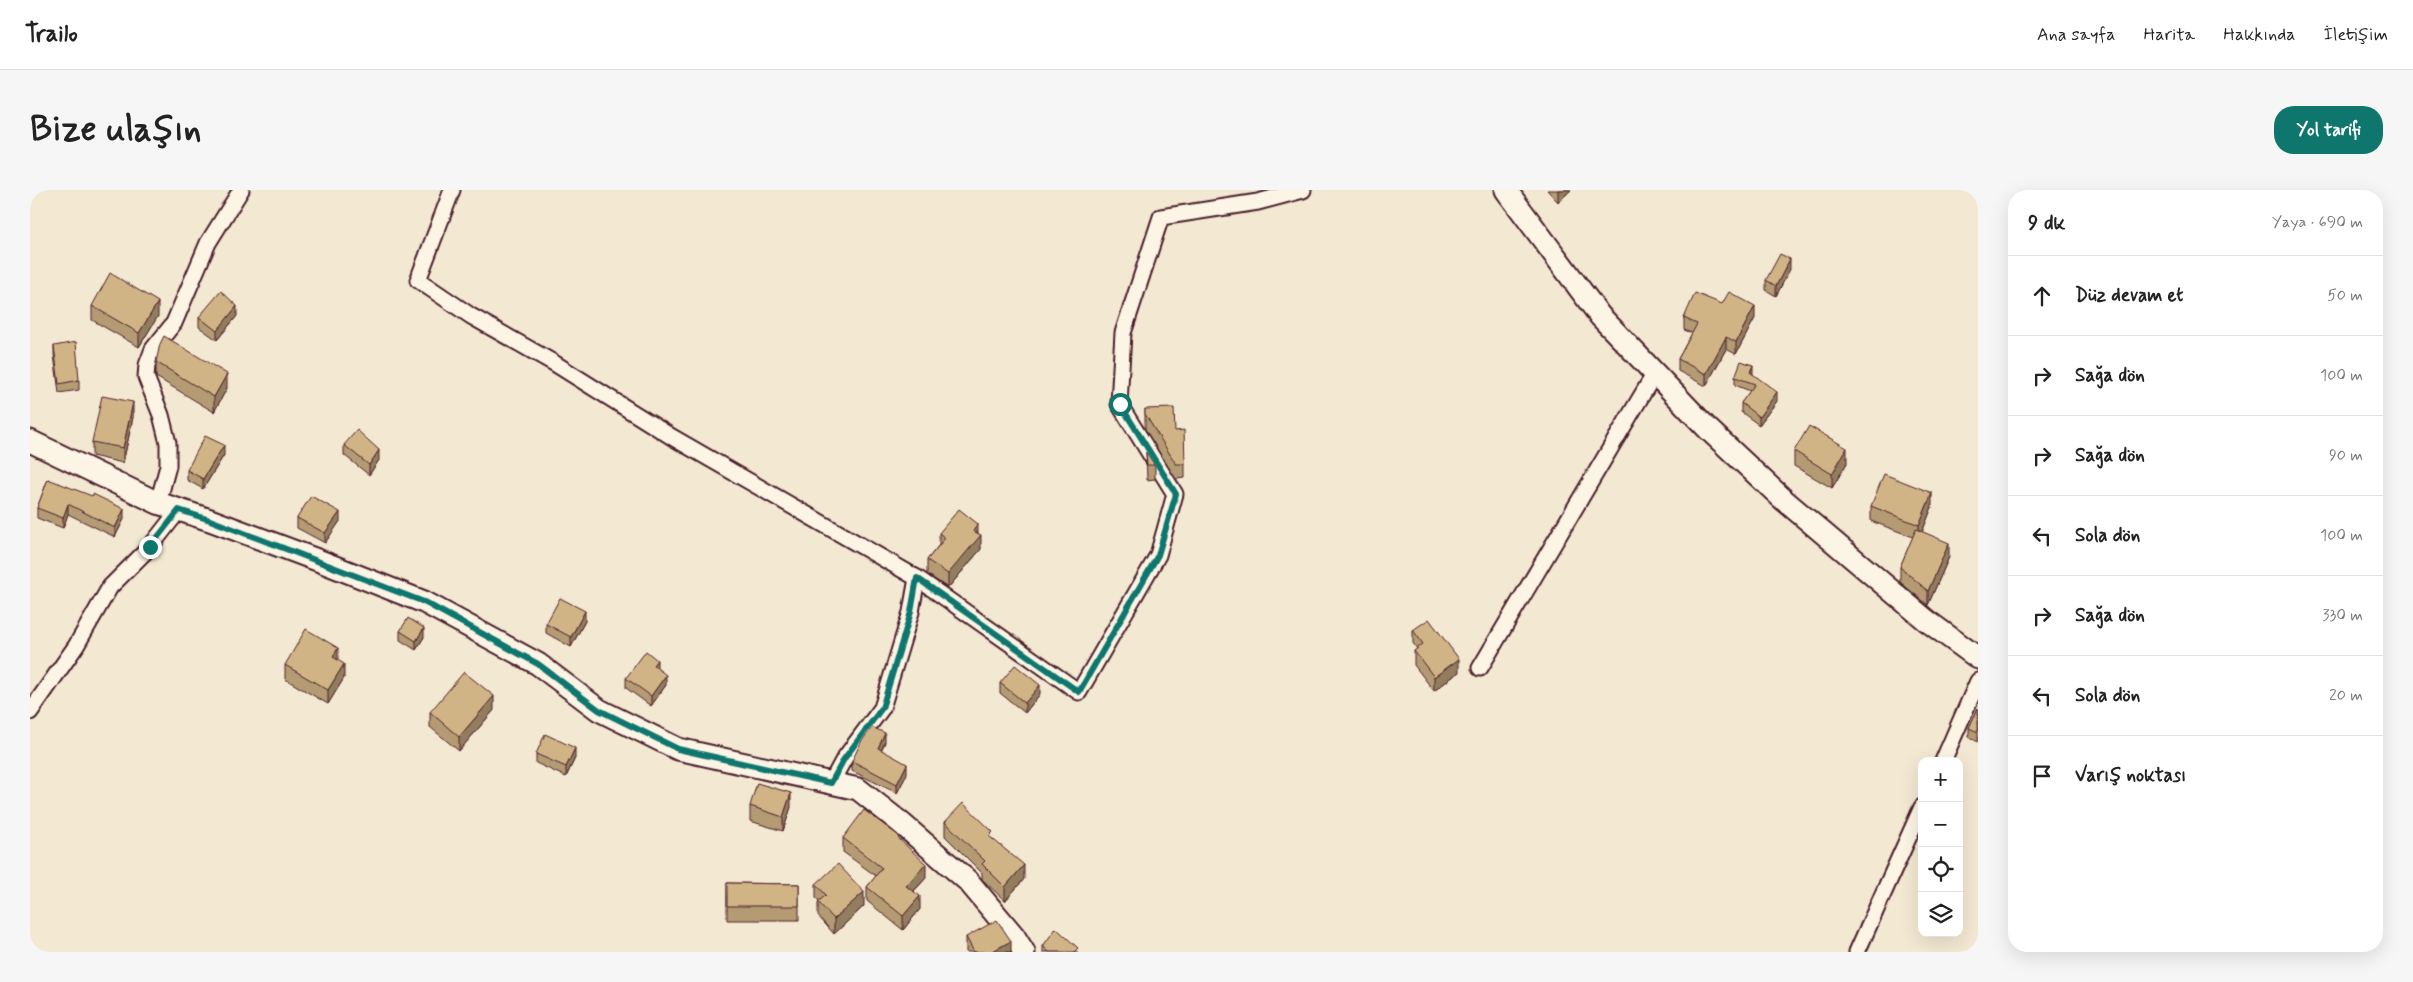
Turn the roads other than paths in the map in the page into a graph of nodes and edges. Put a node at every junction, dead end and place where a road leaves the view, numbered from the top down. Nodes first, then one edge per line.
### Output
1 (241, 190) edge
2 (452, 190) edge
3 (1303, 190) edge
4 (1506, 190) edge
5 (1655, 373) junction
6 (30, 441) edge
7 (158, 503) junction
8 (179, 510) junction
9 (917, 578) junction
10 (1978, 658) edge
11 (1480, 668) dead end
12 (1978, 681) edge
13 (30, 712) edge
14 (1944, 757) edge
15 (831, 783) junction
16 (1918, 816) edge
17 (1024, 952) edge
18 (1857, 952) edge

1 - 7 street
2 - 9 street
3 - 9 street
4 - 5 street
5 - 10 street
5 - 11 street
6 - 7 street
7 - 8 street
8 - 13 street
8 - 15 street
9 - 15 street
12 - 14 street
15 - 17 street
16 - 18 street

